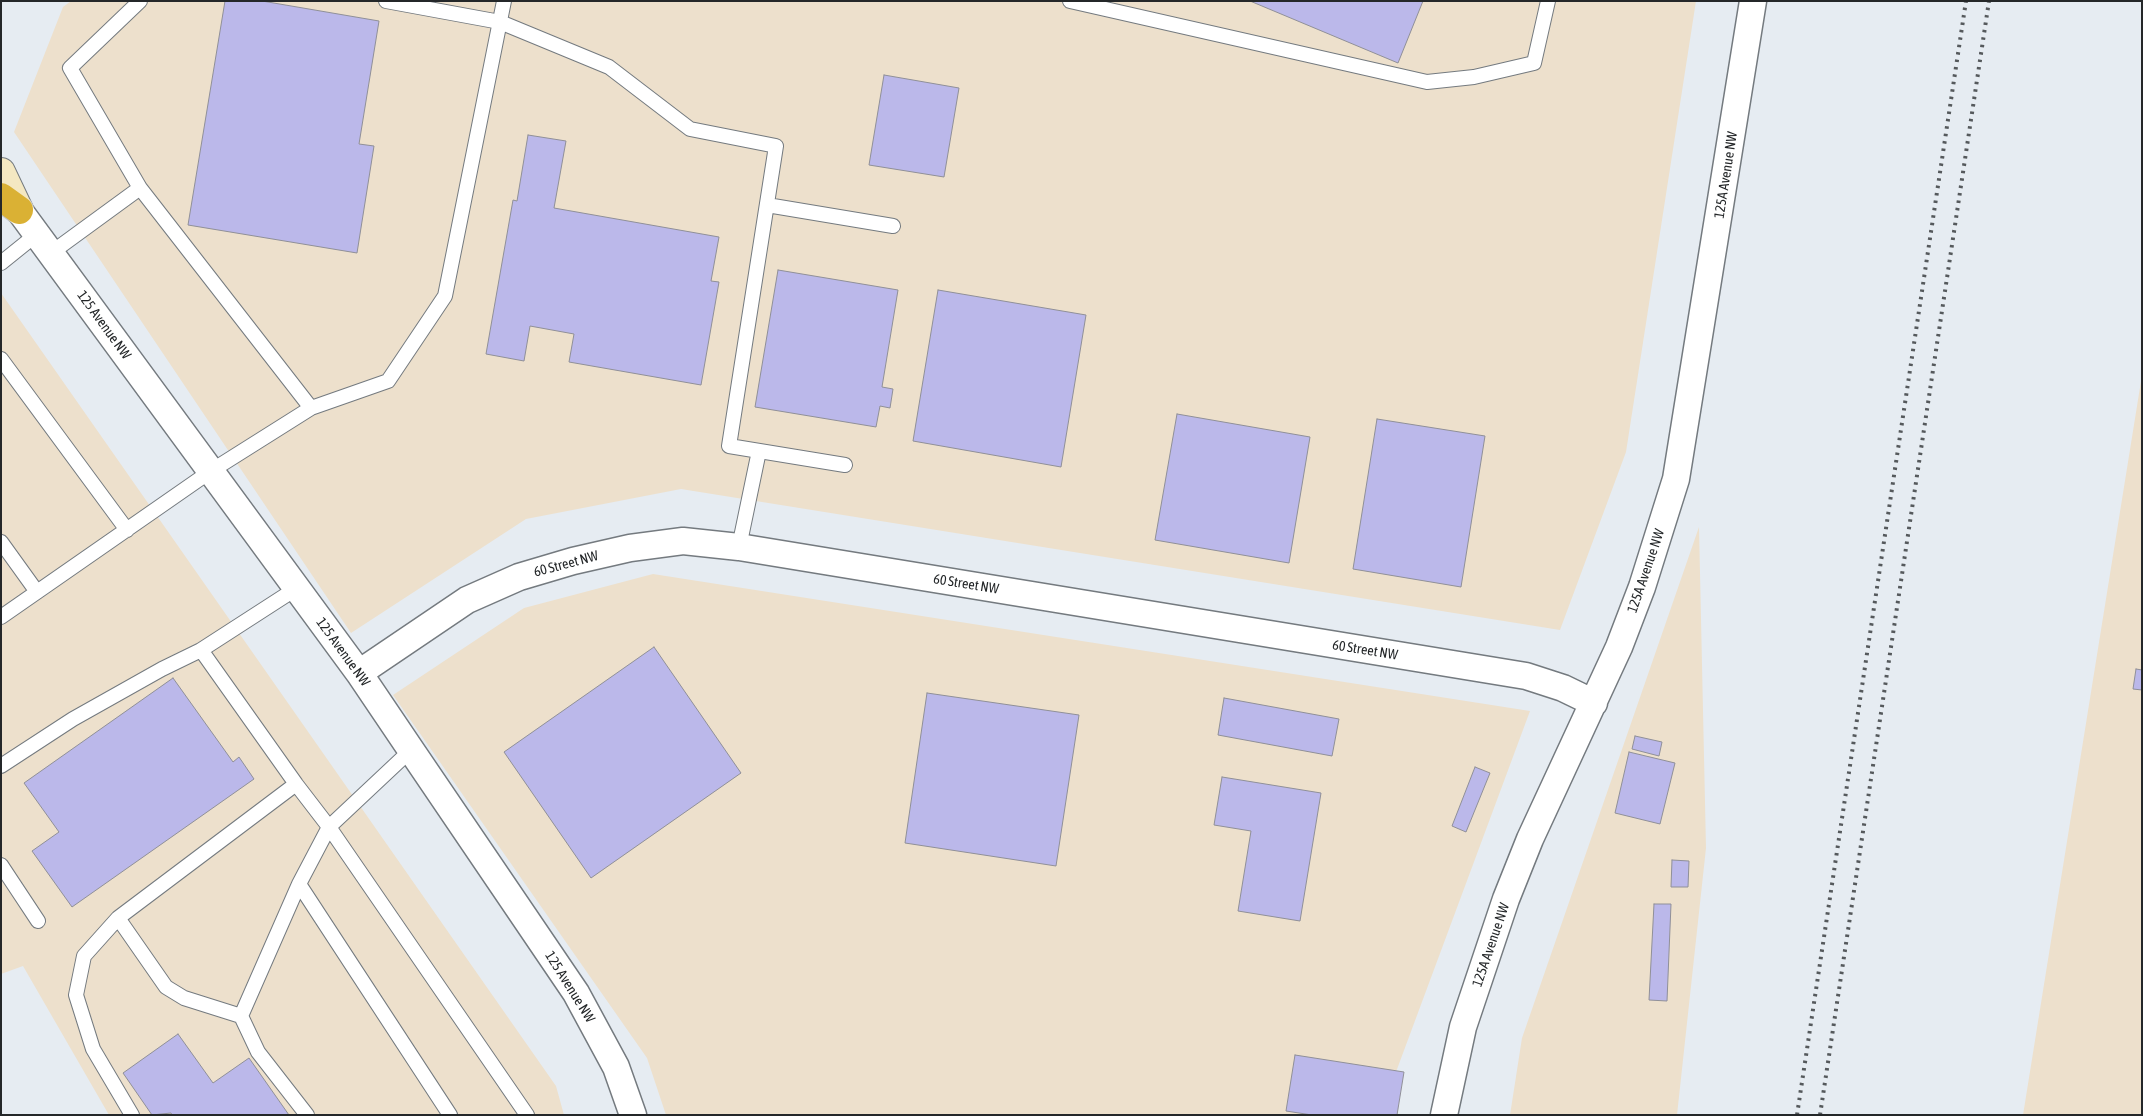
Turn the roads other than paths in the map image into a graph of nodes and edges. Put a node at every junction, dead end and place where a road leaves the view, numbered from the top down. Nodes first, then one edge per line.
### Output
1 (140, 1) edge
2 (386, 1) edge
3 (504, 1) edge
4 (1070, 1) edge
5 (1548, 1) edge
6 (1753, 1) edge
7 (500, 22) junction
8 (1, 172) edge
9 (140, 188) junction
10 (10, 204) edge
11 (767, 205) junction
12 (892, 226) dead end
13 (44, 243) junction
14 (1, 263) edge
15 (1, 359) edge
16 (311, 408) junction
17 (758, 451) junction
18 (845, 465) dead end
19 (211, 471) junction
20 (127, 530) junction
21 (1, 542) edge
22 (739, 547) junction
23 (297, 588) junction
24 (37, 592) junction
25 (1, 617) edge
26 (201, 650) junction
27 (359, 673) junction
28 (1594, 703) junction
29 (411, 750) junction
30 (1, 766) edge
31 (296, 784) junction
32 (329, 827) junction
33 (1, 865) edge
34 (299, 884) junction
35 (118, 918) junction
36 (38, 921) dead end
37 (241, 1016) junction
38 (132, 1115) edge
39 (307, 1115) edge
40 (450, 1115) edge
41 (527, 1115) edge
42 (633, 1115) edge
43 (1444, 1115) edge

1 - 9 lane
2 - 7 lane
3 - 7 lane
4 - 5 lane
6 - 28 street, 125A Avenue NW
7 - 11 lane
7 - 16 lane
8 - 10 street
9 - 13 lane
9 - 16 lane
10 - 13 street, 125 Avenue NW
11 - 12 lane
11 - 17 lane
13 - 14 lane
13 - 19 street, 125 Avenue NW
15 - 20 lane
16 - 19 lane
17 - 18 lane
17 - 22 lane
19 - 20 lane
19 - 23 street, 125 Avenue NW
20 - 24 lane
21 - 24 lane
22 - 27 street, 60 Street NW
22 - 28 street, 60 Street NW
23 - 26 lane
23 - 27 street, 125 Avenue NW
24 - 25 lane
26 - 30 lane
26 - 31 lane
27 - 29 street, 125 Avenue NW
28 - 43 street, 125A Avenue NW
29 - 32 lane
29 - 42 street, 125 Avenue NW
31 - 32 lane
31 - 35 lane
32 - 34 lane
32 - 41 lane
33 - 36 lane
34 - 37 lane
34 - 40 lane
35 - 37 lane
35 - 38 lane
37 - 39 lane

